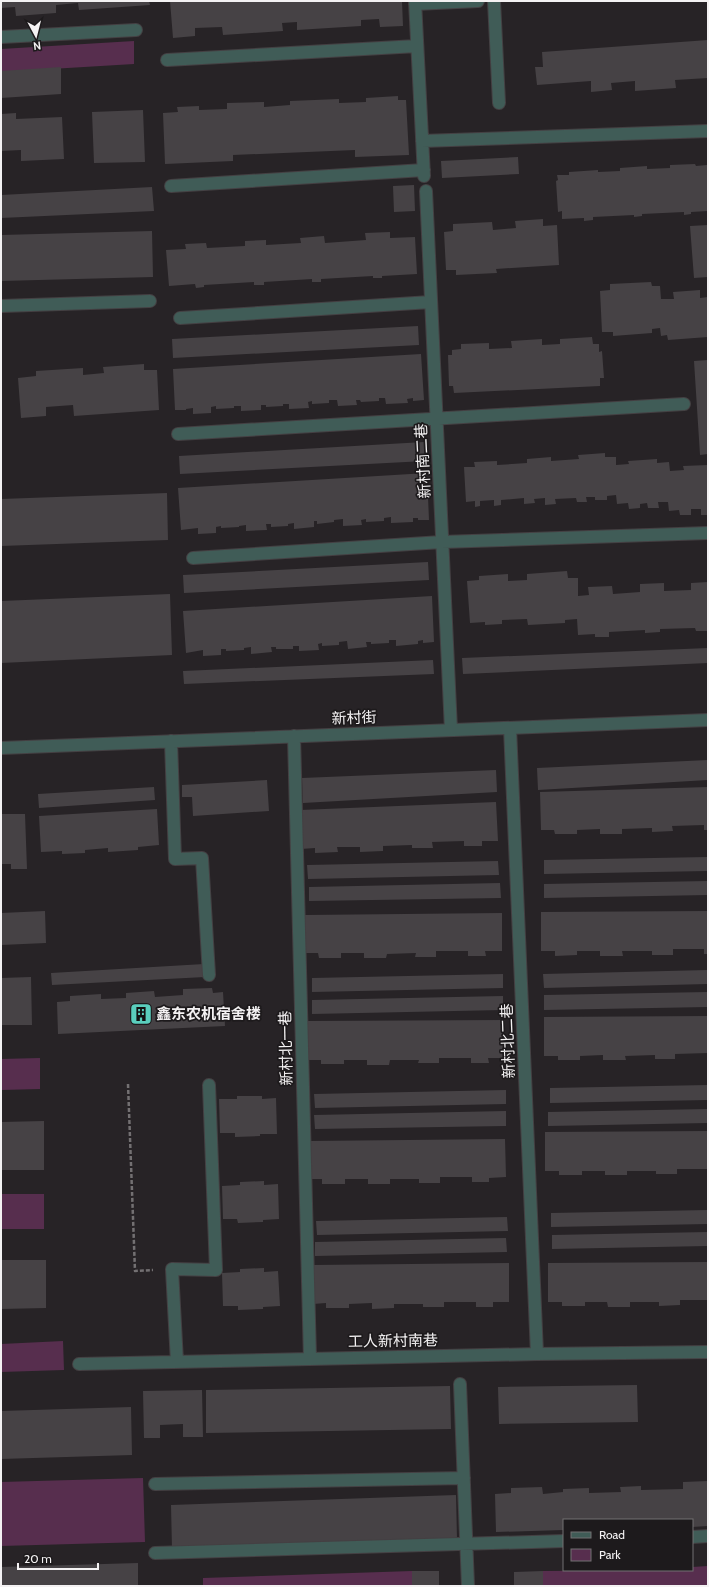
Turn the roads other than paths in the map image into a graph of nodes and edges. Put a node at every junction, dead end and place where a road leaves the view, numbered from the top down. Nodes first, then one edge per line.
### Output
1 (478, 1) edge
2 (494, 1) edge
3 (415, 2) edge
4 (136, 30) dead end
5 (1, 38) edge
6 (417, 46) junction
7 (167, 60) dead end
8 (499, 103) dead end
9 (708, 131) edge
10 (422, 141) junction
11 (172, 186) dead end
12 (426, 191) dead end
13 (150, 301) dead end
14 (431, 302) junction
15 (1, 306) edge
16 (180, 318) dead end
17 (684, 404) dead end
18 (437, 419) junction
19 (178, 434) dead end
20 (708, 533) edge
21 (442, 542) junction
22 (193, 558) dead end
23 (708, 720) edge
24 (510, 728) junction
25 (451, 730) junction
26 (294, 736) junction
27 (171, 741) junction
28 (1, 748) edge
29 (209, 975) dead end
30 (209, 1085) dead end
31 (708, 1352) edge
32 (537, 1354) junction
33 (310, 1359) junction
34 (177, 1362) junction
35 (79, 1364) dead end
36 (460, 1384) dead end
37 (464, 1478) junction
38 (155, 1484) dead end
39 (708, 1536) edge
40 (693, 1537) edge
41 (563, 1541) edge
42 (466, 1544) junction
43 (155, 1553) dead end
44 (468, 1586) edge

1 - 3 street
2 - 8 street
3 - 6 street
4 - 5 street
6 - 7 street
6 - 10 street
9 - 10 street
10 - 11 street
12 - 14 street, 新村南二巷
13 - 15 street
14 - 16 street
14 - 18 street, 新村南二巷
17 - 18 street
18 - 19 street
18 - 21 street, 新村南二巷
20 - 21 street
21 - 22 street
21 - 25 street, 新村南二巷
23 - 24 street, 新村街
24 - 25 street, 新村街
24 - 32 street, 新村北二巷
25 - 26 street, 新村街
26 - 27 street, 新村街
26 - 33 street, 新村北一巷
27 - 28 street, 新村街
27 - 29 street
30 - 34 street
31 - 32 street, 工人新村南巷
32 - 33 street, 工人新村南巷
33 - 34 street, 工人新村南巷
34 - 35 street, 工人新村南巷
36 - 37 street
37 - 38 street
37 - 42 street
39 - 40 street
41 - 42 street
42 - 43 street
42 - 44 street

